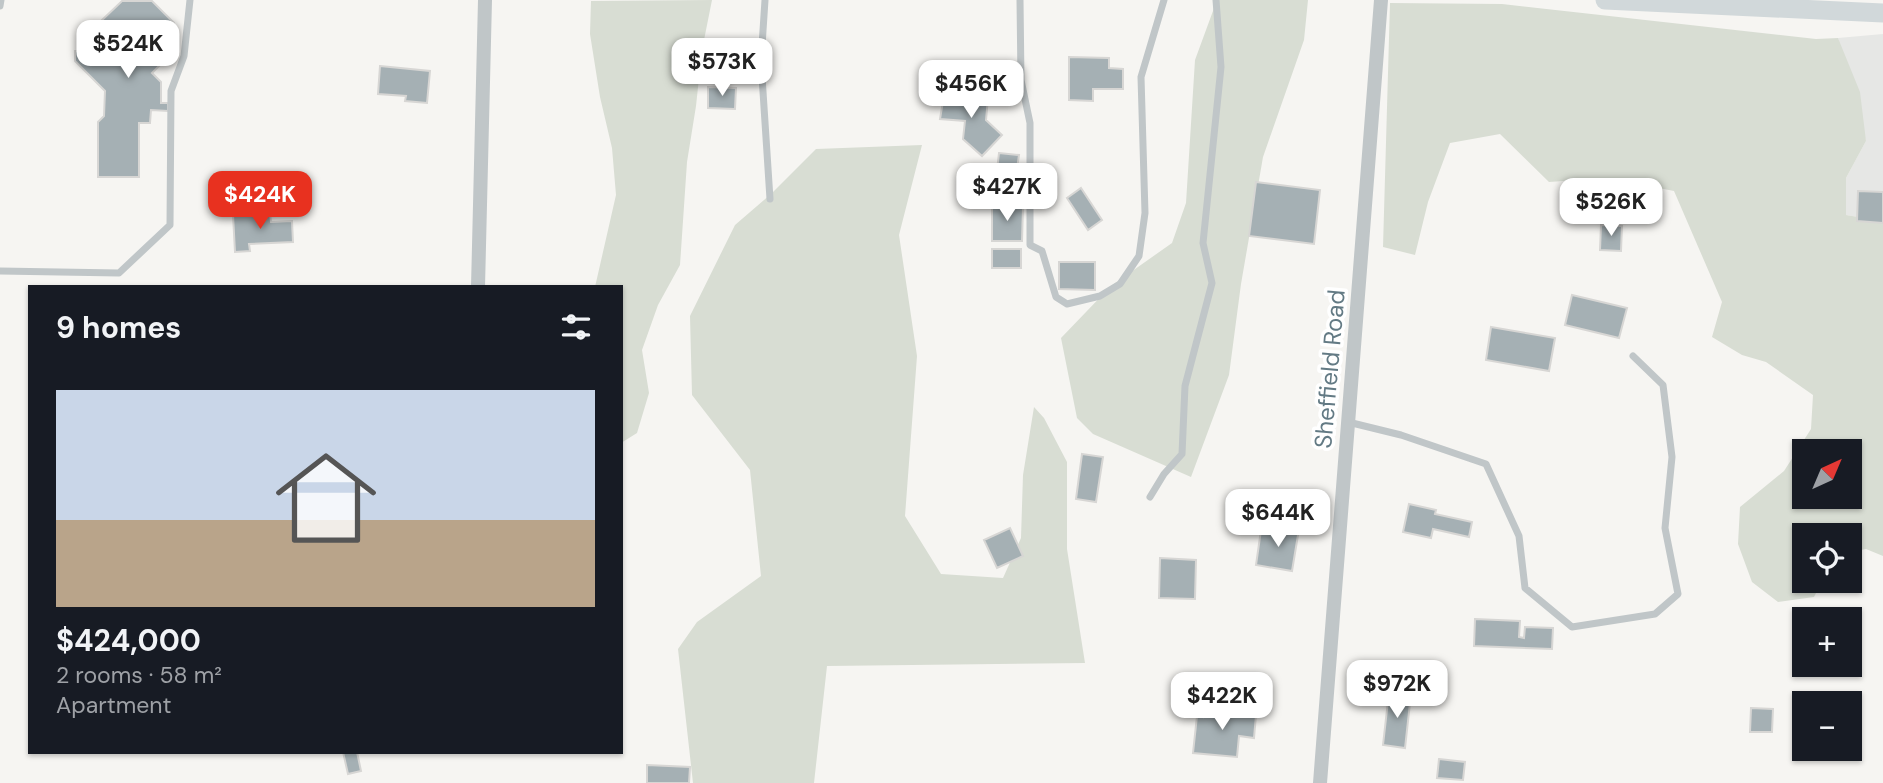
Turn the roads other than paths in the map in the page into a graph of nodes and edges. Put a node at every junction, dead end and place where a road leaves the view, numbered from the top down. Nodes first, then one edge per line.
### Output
1 (1, 0) edge
2 (190, 0) edge
3 (485, 0) edge
4 (765, 0) edge
5 (1020, 0) edge
6 (1164, 0) edge
7 (1216, 0) edge
8 (1381, 0) edge
9 (1605, 0) edge
10 (0, 6) edge
11 (1883, 13) edge
12 (770, 199) dead end
13 (0, 271) edge
14 (478, 285) edge
15 (1633, 356) dead end
16 (1348, 422) junction
17 (1150, 497) dead end
18 (1320, 783) edge

1 - 10 lane
2 - 13 lane
3 - 14 street
4 - 12 lane
5 - 6 lane
7 - 17 lane
8 - 16 street, Sheffield Road
9 - 11 main road
15 - 16 lane
16 - 18 street, Sheffield Road

